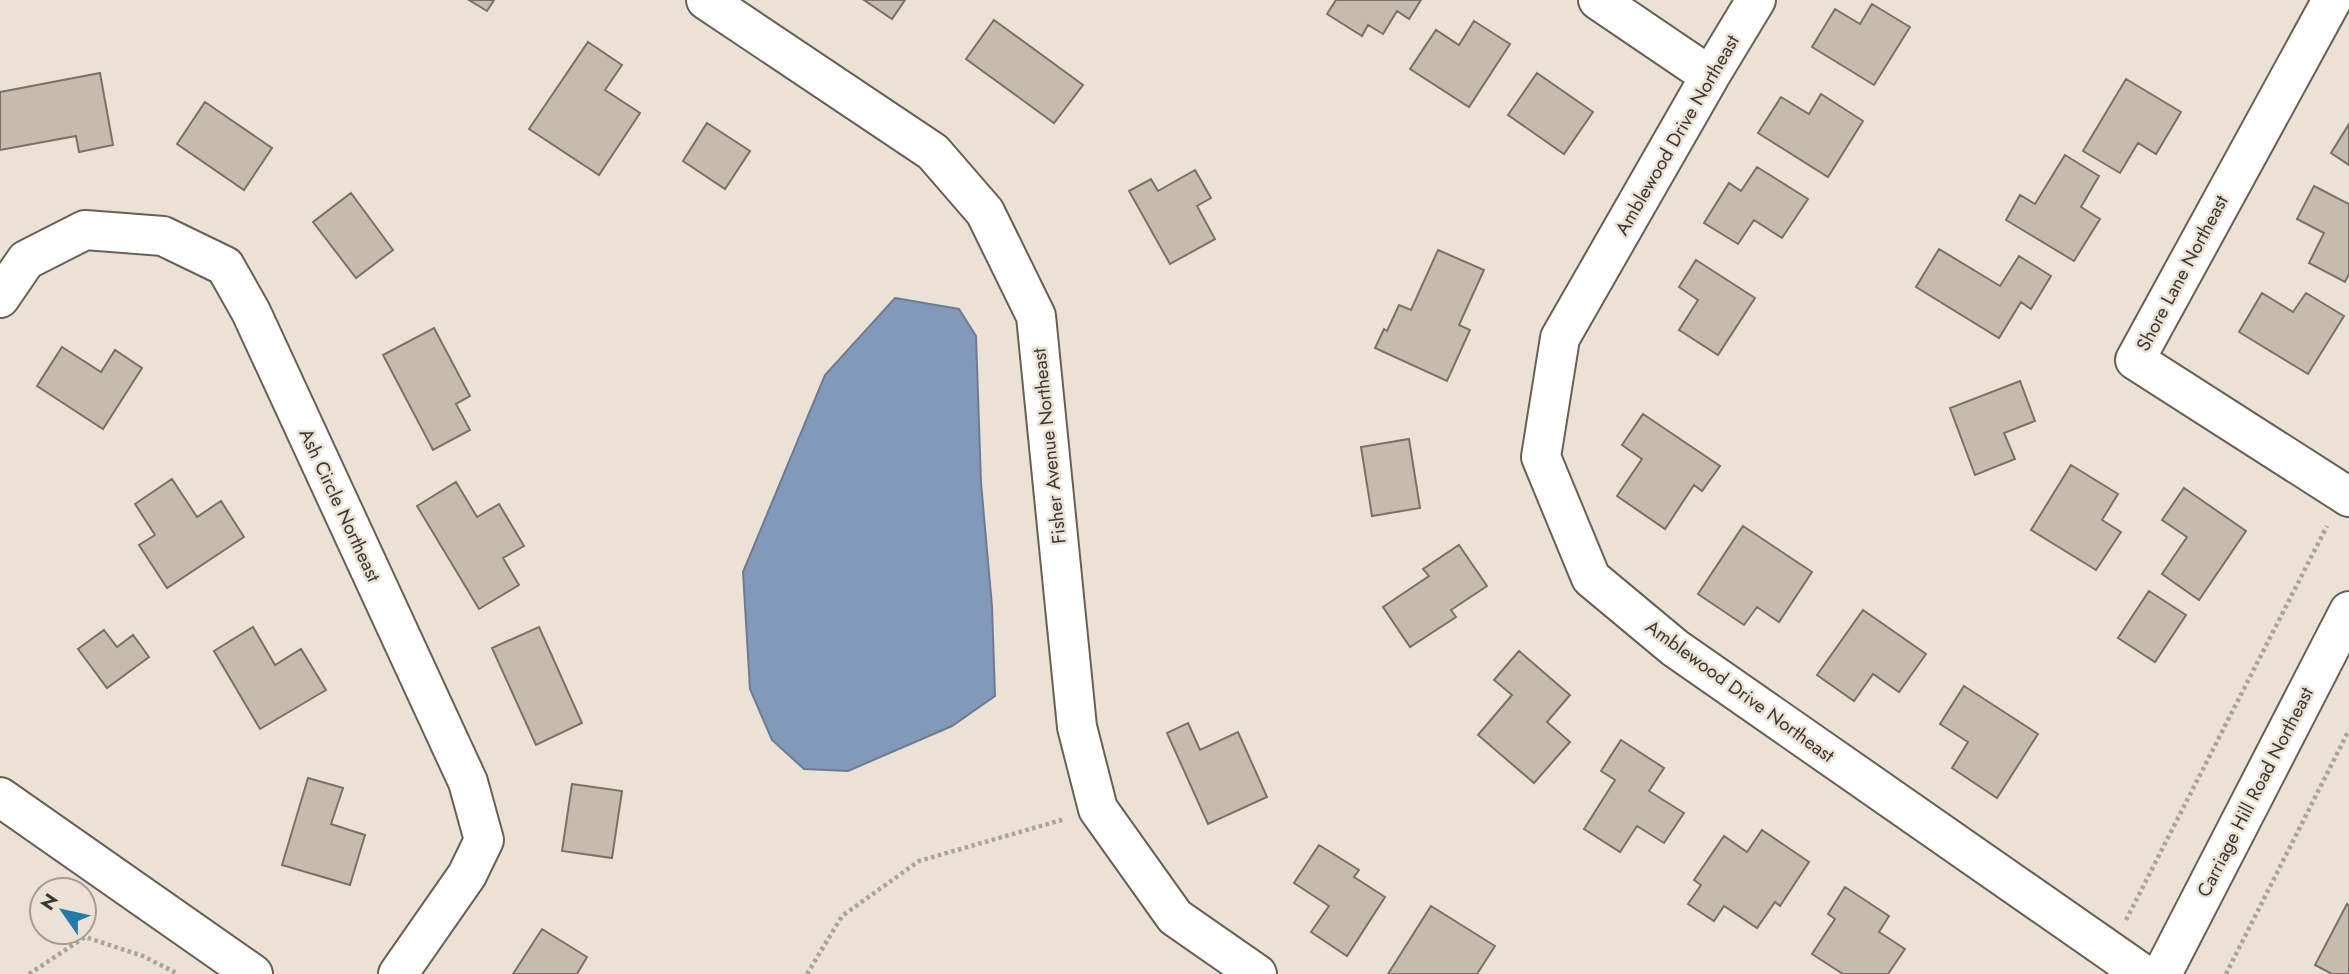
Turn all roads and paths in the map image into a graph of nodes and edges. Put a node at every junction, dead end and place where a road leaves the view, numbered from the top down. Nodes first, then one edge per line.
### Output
1 (706, 0) edge
2 (1598, 0) edge
3 (1756, 0) edge
4 (2332, 0) edge
5 (1710, 76) junction
6 (0, 298) edge
7 (2346, 496) edge
8 (2349, 611) edge
9 (2349, 730) edge
10 (0, 797) edge
11 (1098, 809) junction
12 (2110, 951) junction
13 (29, 974) edge
14 (178, 974) edge
15 (253, 974) edge
16 (398, 974) edge
17 (807, 974) edge
18 (1257, 974) edge
19 (2143, 974) edge
20 (2162, 974) edge
21 (2226, 974) edge

1 - 11 street, Fisher Avenue Northeast
2 - 5 street
3 - 5 street, Amblewood Drive Northeast
4 - 7 street, Shore Lane Northeast
5 - 12 street, Amblewood Drive Northeast
6 - 16 street, Ash Circle Northeast
7 - 12 path
8 - 20 street, Carriage Hill Road Northeast
9 - 21 path
10 - 15 street
11 - 17 path
11 - 18 street, Fisher Avenue Northeast
12 - 19 street, Amblewood Drive Northeast
13 - 14 path

